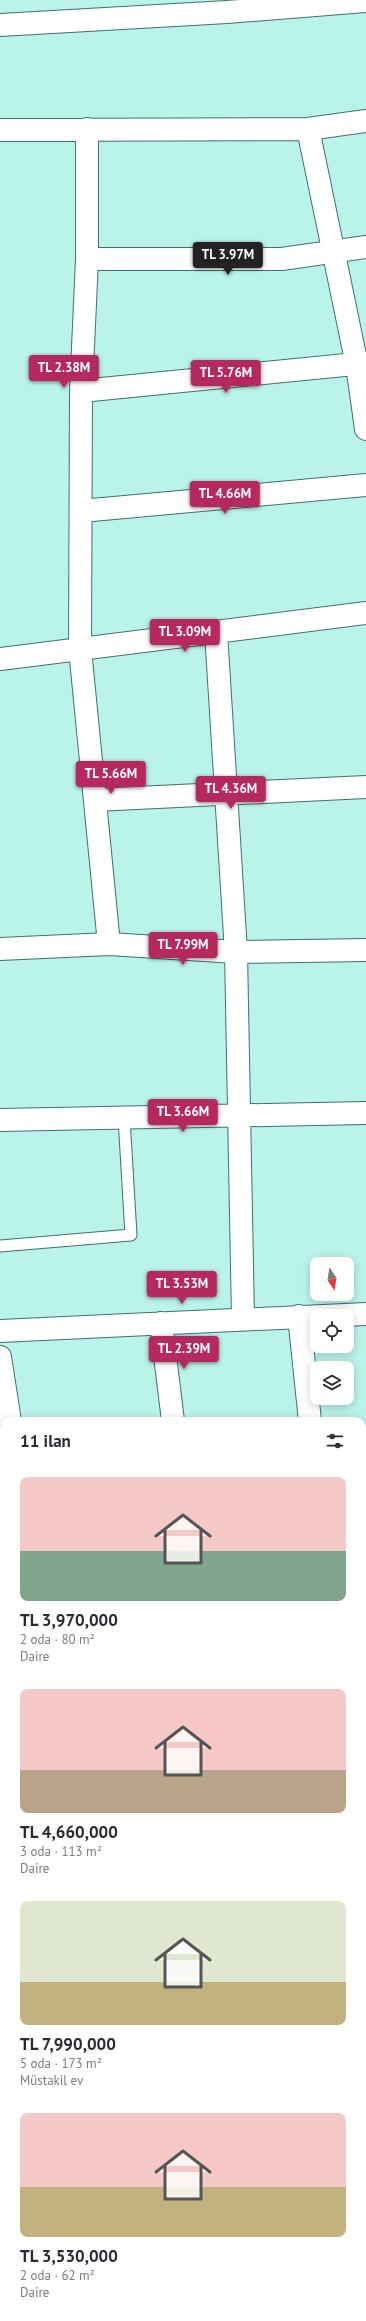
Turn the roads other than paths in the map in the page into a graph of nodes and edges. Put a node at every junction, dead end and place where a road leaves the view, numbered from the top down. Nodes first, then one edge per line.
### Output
1 (366, 1) edge
2 (337, 2) edge
3 (227, 6) edge
4 (0, 26) edge
5 (366, 121) edge
6 (87, 129) junction
7 (308, 129) junction
8 (0, 130) edge
9 (366, 247) edge
10 (333, 252) junction
11 (87, 259) junction
12 (361, 364) edge
13 (81, 391) junction
14 (366, 429) edge
15 (366, 485) edge
16 (81, 511) junction
17 (366, 613) edge
18 (216, 632) junction
19 (80, 649) junction
20 (0, 659) edge
21 (366, 787) edge
22 (225, 794) junction
23 (95, 800) junction
24 (109, 944) junction
25 (0, 949) edge
26 (366, 950) edge
27 (236, 952) junction
28 (366, 1113) edge
29 (240, 1115) junction
30 (124, 1118) junction
31 (0, 1120) edge
32 (0, 1246) edge
33 (366, 1314) edge
34 (299, 1316) junction
35 (243, 1319) junction
36 (161, 1323) junction
37 (0, 1331) edge
38 (0, 1357) edge
39 (9, 1417) edge
40 (173, 1417) edge
41 (310, 1417) edge

1 - 2 street
2 - 3 street
3 - 4 street
5 - 7 street
6 - 7 street
6 - 8 street
6 - 11 street
7 - 10 street
9 - 10 street
10 - 11 street
10 - 12 street
11 - 13 street
12 - 13 street
12 - 14 street
13 - 16 street
15 - 16 street
16 - 19 street
17 - 18 street
18 - 19 street
18 - 22 street
19 - 20 street
19 - 23 street
21 - 22 street
22 - 23 street
22 - 27 street
23 - 24 street
24 - 25 street
24 - 27 street
26 - 27 street
27 - 29 street
28 - 29 street
29 - 30 street
29 - 35 street
30 - 31 street
30 - 32 lane
33 - 34 street
34 - 35 street
34 - 41 street
35 - 36 street
36 - 37 street
36 - 40 street
38 - 39 street

